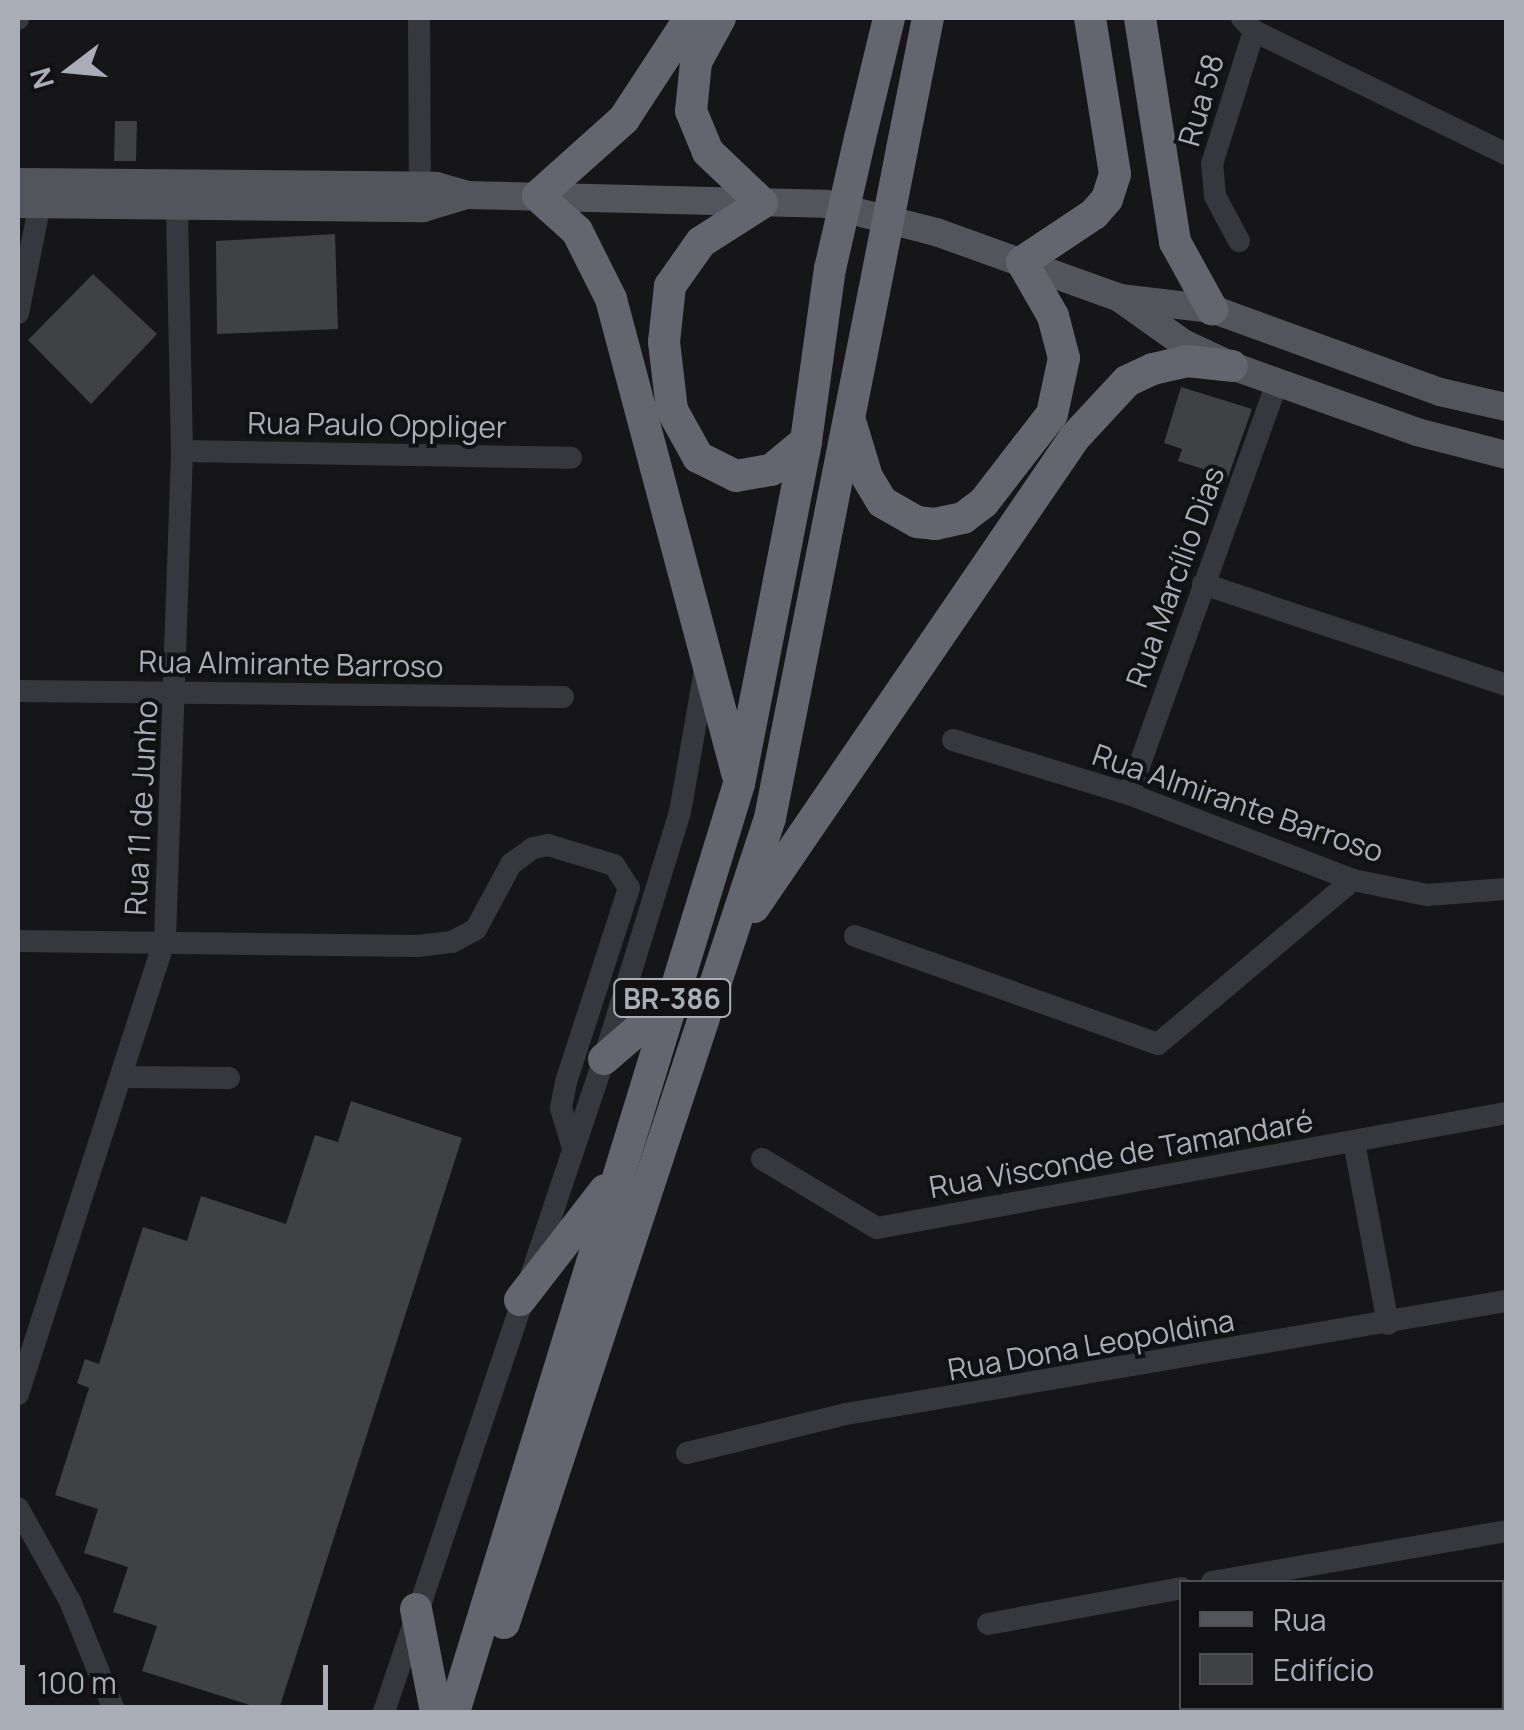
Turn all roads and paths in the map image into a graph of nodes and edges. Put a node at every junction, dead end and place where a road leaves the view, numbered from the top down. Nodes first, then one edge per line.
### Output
1 (420, 18) edge
2 (690, 18) edge
3 (720, 18) edge
4 (888, 18) edge
5 (928, 18) edge
6 (1090, 18) edge
7 (1140, 18) edge
8 (1248, 24) edge
9 (1506, 154) edge
10 (18, 182) edge
11 (420, 186) junction
12 (467, 195) junction
13 (538, 196) junction
14 (762, 203) junction
15 (29, 204) edge
16 (176, 206) junction
17 (1239, 241) dead end
18 (1022, 262) junction
19 (1120, 298) junction
20 (1212, 309) junction
21 (18, 312) edge
22 (1349, 360) junction
23 (1232, 366) junction
24 (1278, 381) junction
25 (1506, 407) edge
26 (849, 412) junction
27 (1416, 432) junction
28 (1506, 436) edge
29 (806, 441) junction
30 (182, 451) junction
31 (1506, 455) edge
32 (571, 458) dead end
33 (1204, 584) junction
34 (709, 652) junction
35 (1506, 685) edge
36 (18, 691) edge
37 (177, 693) junction
38 (564, 697) dead end
39 (954, 740) dead end
40 (739, 784) junction
41 (1128, 794) junction
42 (1353, 880) junction
43 (1506, 888) edge
44 (736, 936) junction
45 (855, 936) dead end
46 (165, 939) junction
47 (18, 941) edge
48 (672, 1000) junction
49 (604, 1060) junction
50 (124, 1077) junction
51 (229, 1078) dead end
52 (1506, 1113) edge
53 (1354, 1142) junction
54 (573, 1148) junction
55 (762, 1159) dead end
56 (617, 1174) junction
57 (520, 1300) junction
58 (1506, 1301) edge
59 (1388, 1324) junction
60 (18, 1392) edge
61 (687, 1453) dead end
62 (18, 1508) edge
63 (1506, 1531) edge
64 (1224, 1580) edge
65 (1179, 1589) edge
66 (416, 1609) junction
67 (988, 1624) dead end
68 (114, 1712) edge
69 (384, 1712) edge
70 (436, 1712) edge
71 (454, 1712) edge
72 (474, 1712) edge

1 - 11 street
2 - 13 highway
3 - 14 highway
4 - 29 highway, BR-386, bridge
5 - 26 highway, BR-386, bridge
6 - 18 highway
7 - 20 highway
8 - 9 street
8 - 17 street, Rua 58
10 - 11 main road
11 - 12 main road
12 - 13 main road
12 - 16 main road
13 - 14 main road
13 - 34 highway
14 - 18 main road
14 - 29 highway
15 - 16 main road
15 - 21 street
16 - 30 street, Rua 11 de Junho
18 - 19 main road
18 - 26 highway
19 - 20 main road
19 - 23 main road
20 - 22 main road
22 - 24 main road
22 - 25 main road
23 - 24 main road
23 - 44 highway
24 - 27 main road
24 - 33 street, Rua Marcílio Dias
26 - 44 highway, BR-386
27 - 28 main road
27 - 31 main road
29 - 40 highway, BR-386
30 - 32 street, Rua Paulo Oppliger
30 - 37 street, Rua 11 de Junho
33 - 35 street
33 - 41 street, Rua Marcílio Dias
34 - 40 highway
34 - 49 street
36 - 37 street, Rua Almirante Barroso
37 - 38 street, Rua Almirante Barroso
37 - 46 street, Rua 11 de Junho
39 - 41 street, Rua Almirante Barroso
40 - 48 highway, BR-386
41 - 42 street, Rua Almirante Barroso
42 - 43 street, Rua Almirante Barroso
42 - 45 street
44 - 72 highway, BR-386
46 - 47 street
46 - 50 street, Rua 11 de Junho
46 - 54 street
48 - 49 highway
48 - 56 highway, BR-386
49 - 54 street
50 - 51 street
50 - 60 street, Rua 11 de Junho
52 - 53 street, Rua Visconde de Tamandaré
53 - 55 street, Rua Visconde de Tamandaré
53 - 59 street
54 - 57 street
56 - 57 highway
56 - 71 highway, BR-386
57 - 66 street
58 - 59 street, Rua Dona Leopoldina
59 - 61 street, Rua Dona Leopoldina
62 - 68 street
63 - 64 street
65 - 67 street
66 - 69 street
66 - 70 highway

